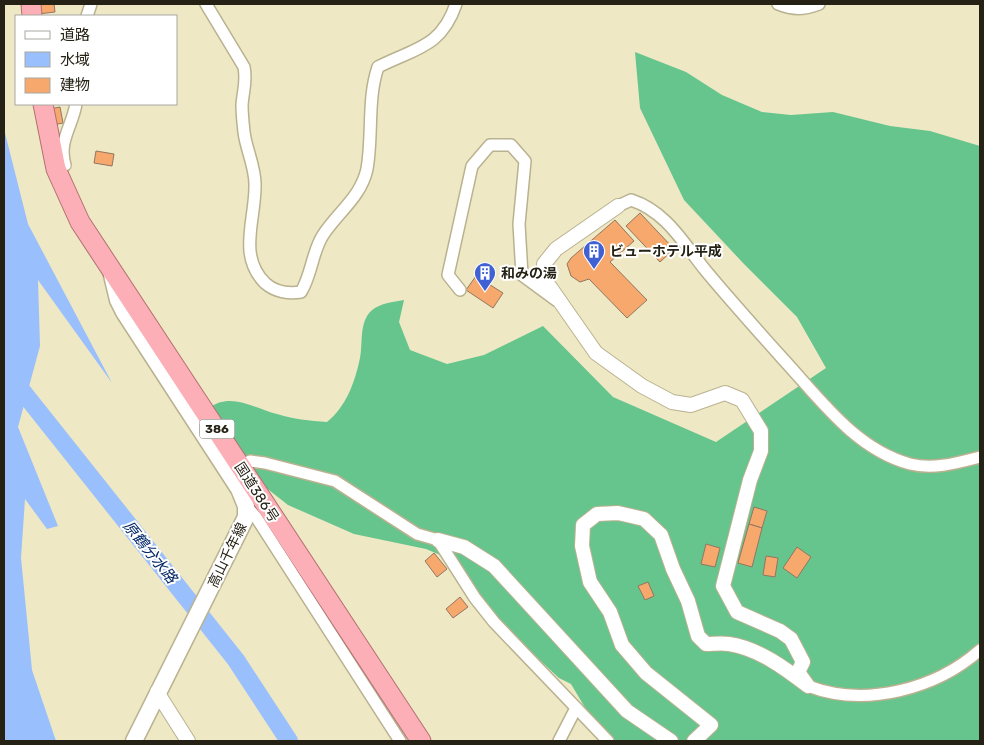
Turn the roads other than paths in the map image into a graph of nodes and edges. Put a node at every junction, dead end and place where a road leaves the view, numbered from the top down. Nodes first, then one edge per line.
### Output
1 (206, 4) edge
2 (456, 4) edge
3 (778, 4) edge
4 (818, 4) edge
5 (42, 105) edge
6 (76, 105) edge
7 (56, 169) junction
8 (618, 206) joint
9 (110, 268) junction
10 (460, 290) dead end
11 (562, 304) junction
12 (980, 457) edge
13 (240, 466) junction
14 (246, 512) junction
15 (438, 540) junction
16 (980, 650) edge
17 (808, 686) junction
18 (160, 688) junction
19 (576, 708) junction
20 (134, 741) edge
21 (188, 741) edge
22 (400, 741) edge
23 (421, 741) edge
24 (559, 741) edge
25 (608, 741) edge
26 (671, 741) edge
27 (694, 741) edge

1 - 2 street
3 - 4 street
5 - 7 highway, 国道386号 / 386
6 - 7 street
7 - 9 highway, 国道386号 / 386
8 - 11 street
8 - 12 street
9 - 13 highway, 国道386号 / 386
9 - 14 main road, 高山千年線
10 - 11 street
11 - 17 street
13 - 15 street
13 - 23 highway, 国道386号 / 386
14 - 18 main road, 高山千年線
14 - 22 street
15 - 19 street
15 - 26 street
16 - 17 street
17 - 27 street
18 - 20 main road, 高山千年線
18 - 21 street
19 - 24 street
19 - 25 street

